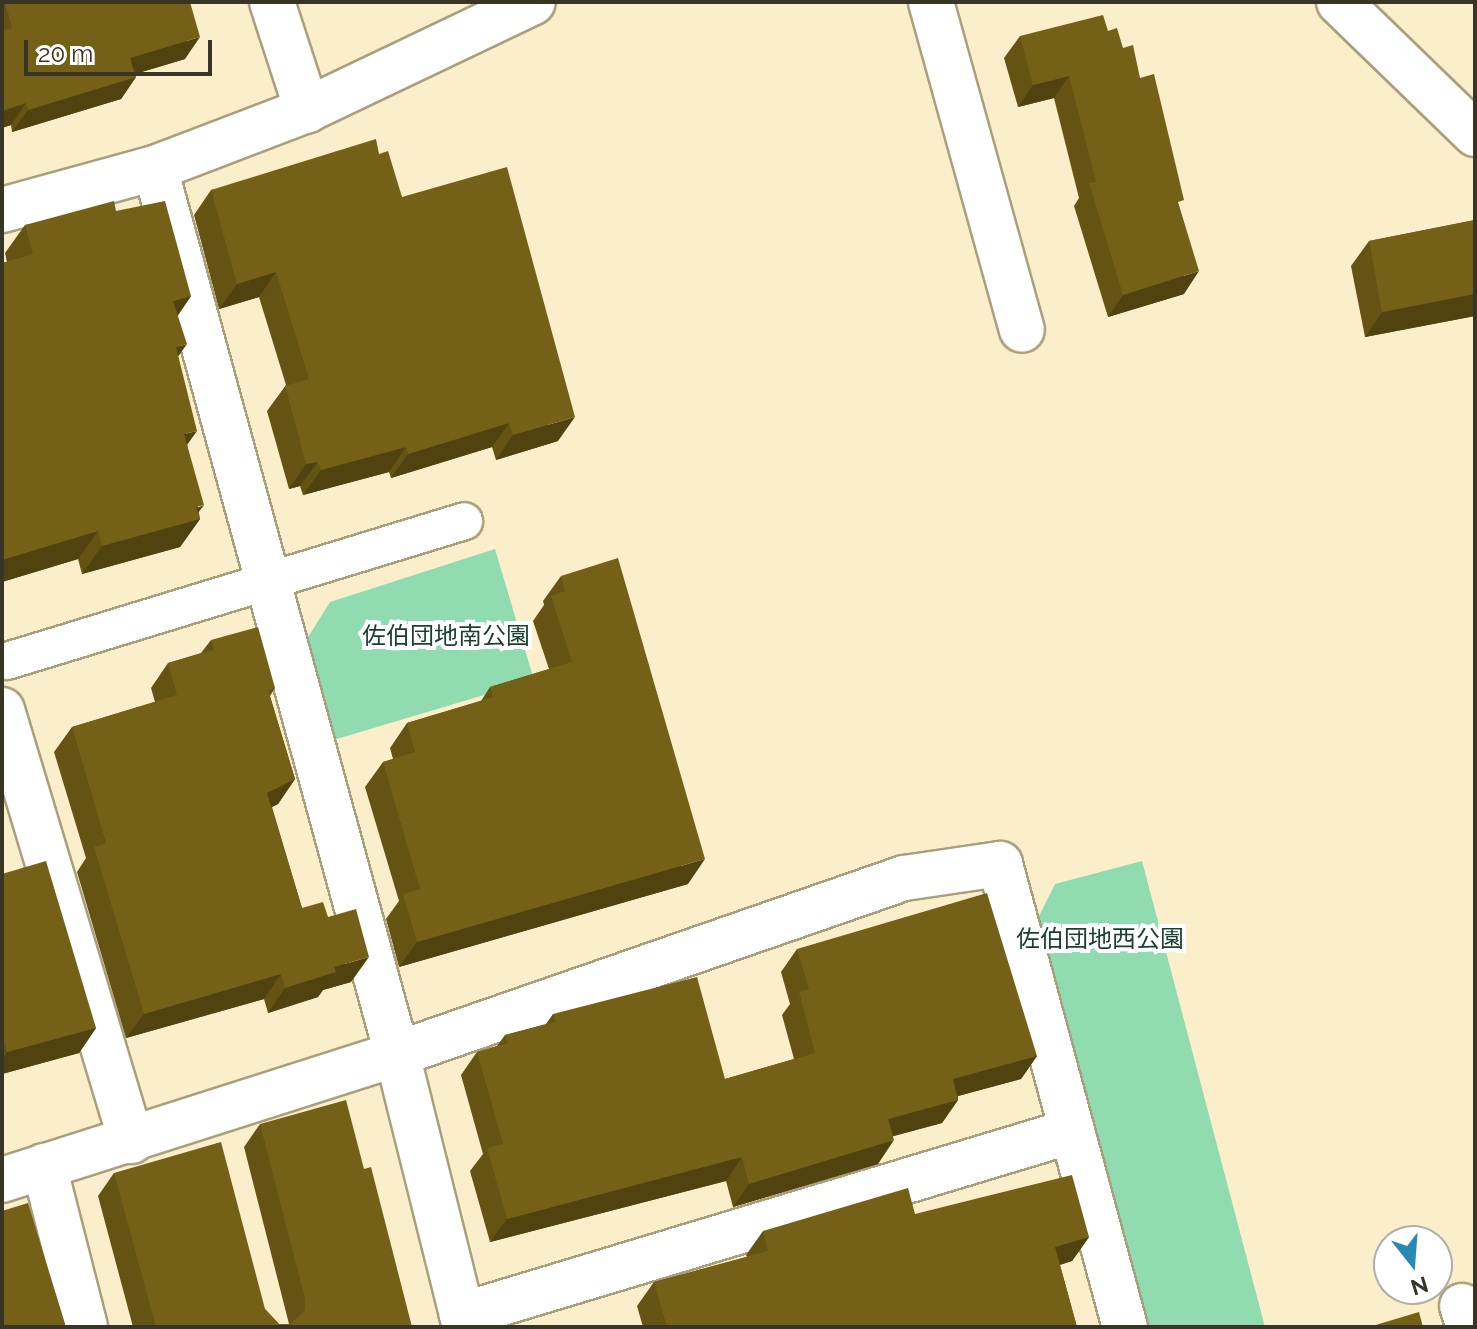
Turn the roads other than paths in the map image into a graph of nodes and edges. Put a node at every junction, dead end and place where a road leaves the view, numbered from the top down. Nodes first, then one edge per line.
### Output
1 (272, 2) edge
2 (533, 2) edge
3 (931, 2) edge
4 (1339, 2) edge
5 (307, 110) junction
6 (1475, 134) edge
7 (155, 168) junction
8 (2, 210) edge
9 (1022, 330) dead end
10 (464, 521) dead end
11 (269, 581) junction
12 (7, 661) dead end
13 (2, 710) edge
14 (397, 1054) junction
15 (1072, 1131) junction
16 (131, 1141) junction
17 (44, 1166) junction
18 (2, 1180) edge
19 (464, 1321) edge
20 (85, 1327) edge
21 (1125, 1327) edge

1 - 5 street
2 - 5 street
3 - 9 street
4 - 6 street
5 - 7 street
7 - 8 street
7 - 11 street
10 - 11 lane
11 - 12 lane
11 - 14 street
13 - 16 street
14 - 15 street
14 - 16 street
14 - 19 street
15 - 19 street
15 - 21 street
16 - 17 street
17 - 18 street
17 - 20 street

